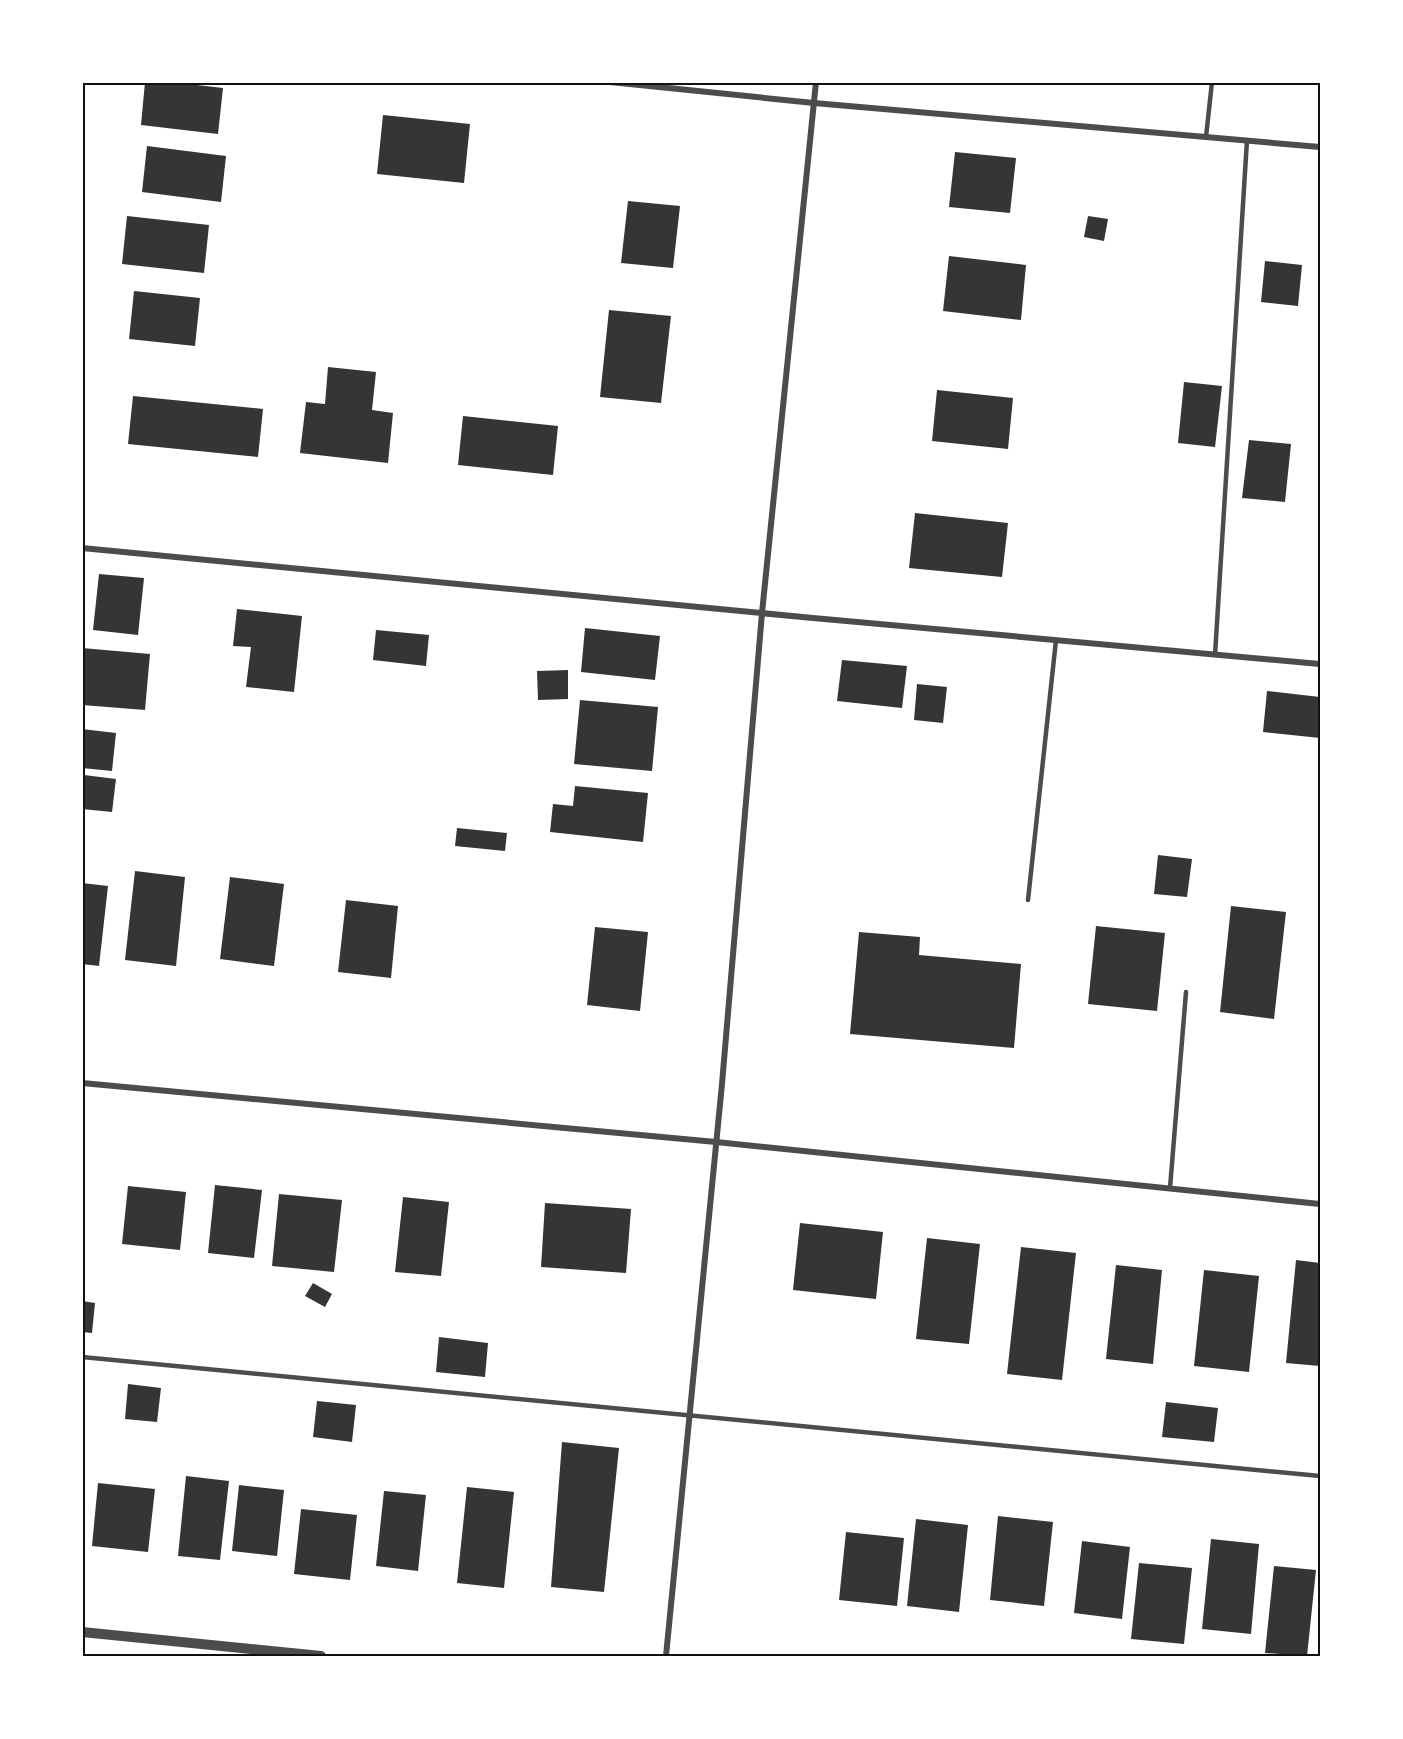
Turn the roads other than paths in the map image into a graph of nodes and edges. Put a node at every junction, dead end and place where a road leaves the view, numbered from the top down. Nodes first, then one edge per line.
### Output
1 (610, 82) edge
2 (816, 82) edge
3 (1212, 82) edge
4 (814, 103) junction
5 (1206, 137) junction
6 (1247, 141) junction
7 (1320, 147) edge
8 (82, 548) edge
9 (762, 613) junction
10 (1056, 640) junction
11 (1215, 655) junction
12 (1320, 664) edge
13 (1028, 900) dead end
14 (1186, 992) dead end
15 (82, 1083) edge
16 (716, 1142) junction
17 (1170, 1188) junction
18 (1320, 1204) edge
19 (82, 1357) edge
20 (689, 1415) junction
21 (1320, 1476) edge
22 (82, 1632) edge
23 (321, 1656) edge
24 (666, 1656) edge

1 - 4 street
2 - 4 street
3 - 5 lane
4 - 5 street
4 - 9 street
5 - 6 street
6 - 7 street
6 - 11 lane
8 - 9 street
9 - 10 street
9 - 16 street
10 - 11 street
10 - 13 lane
11 - 12 street
14 - 17 lane
15 - 16 street
16 - 17 street
16 - 20 street
17 - 18 street
19 - 20 lane
20 - 21 lane
20 - 24 street
22 - 23 street

